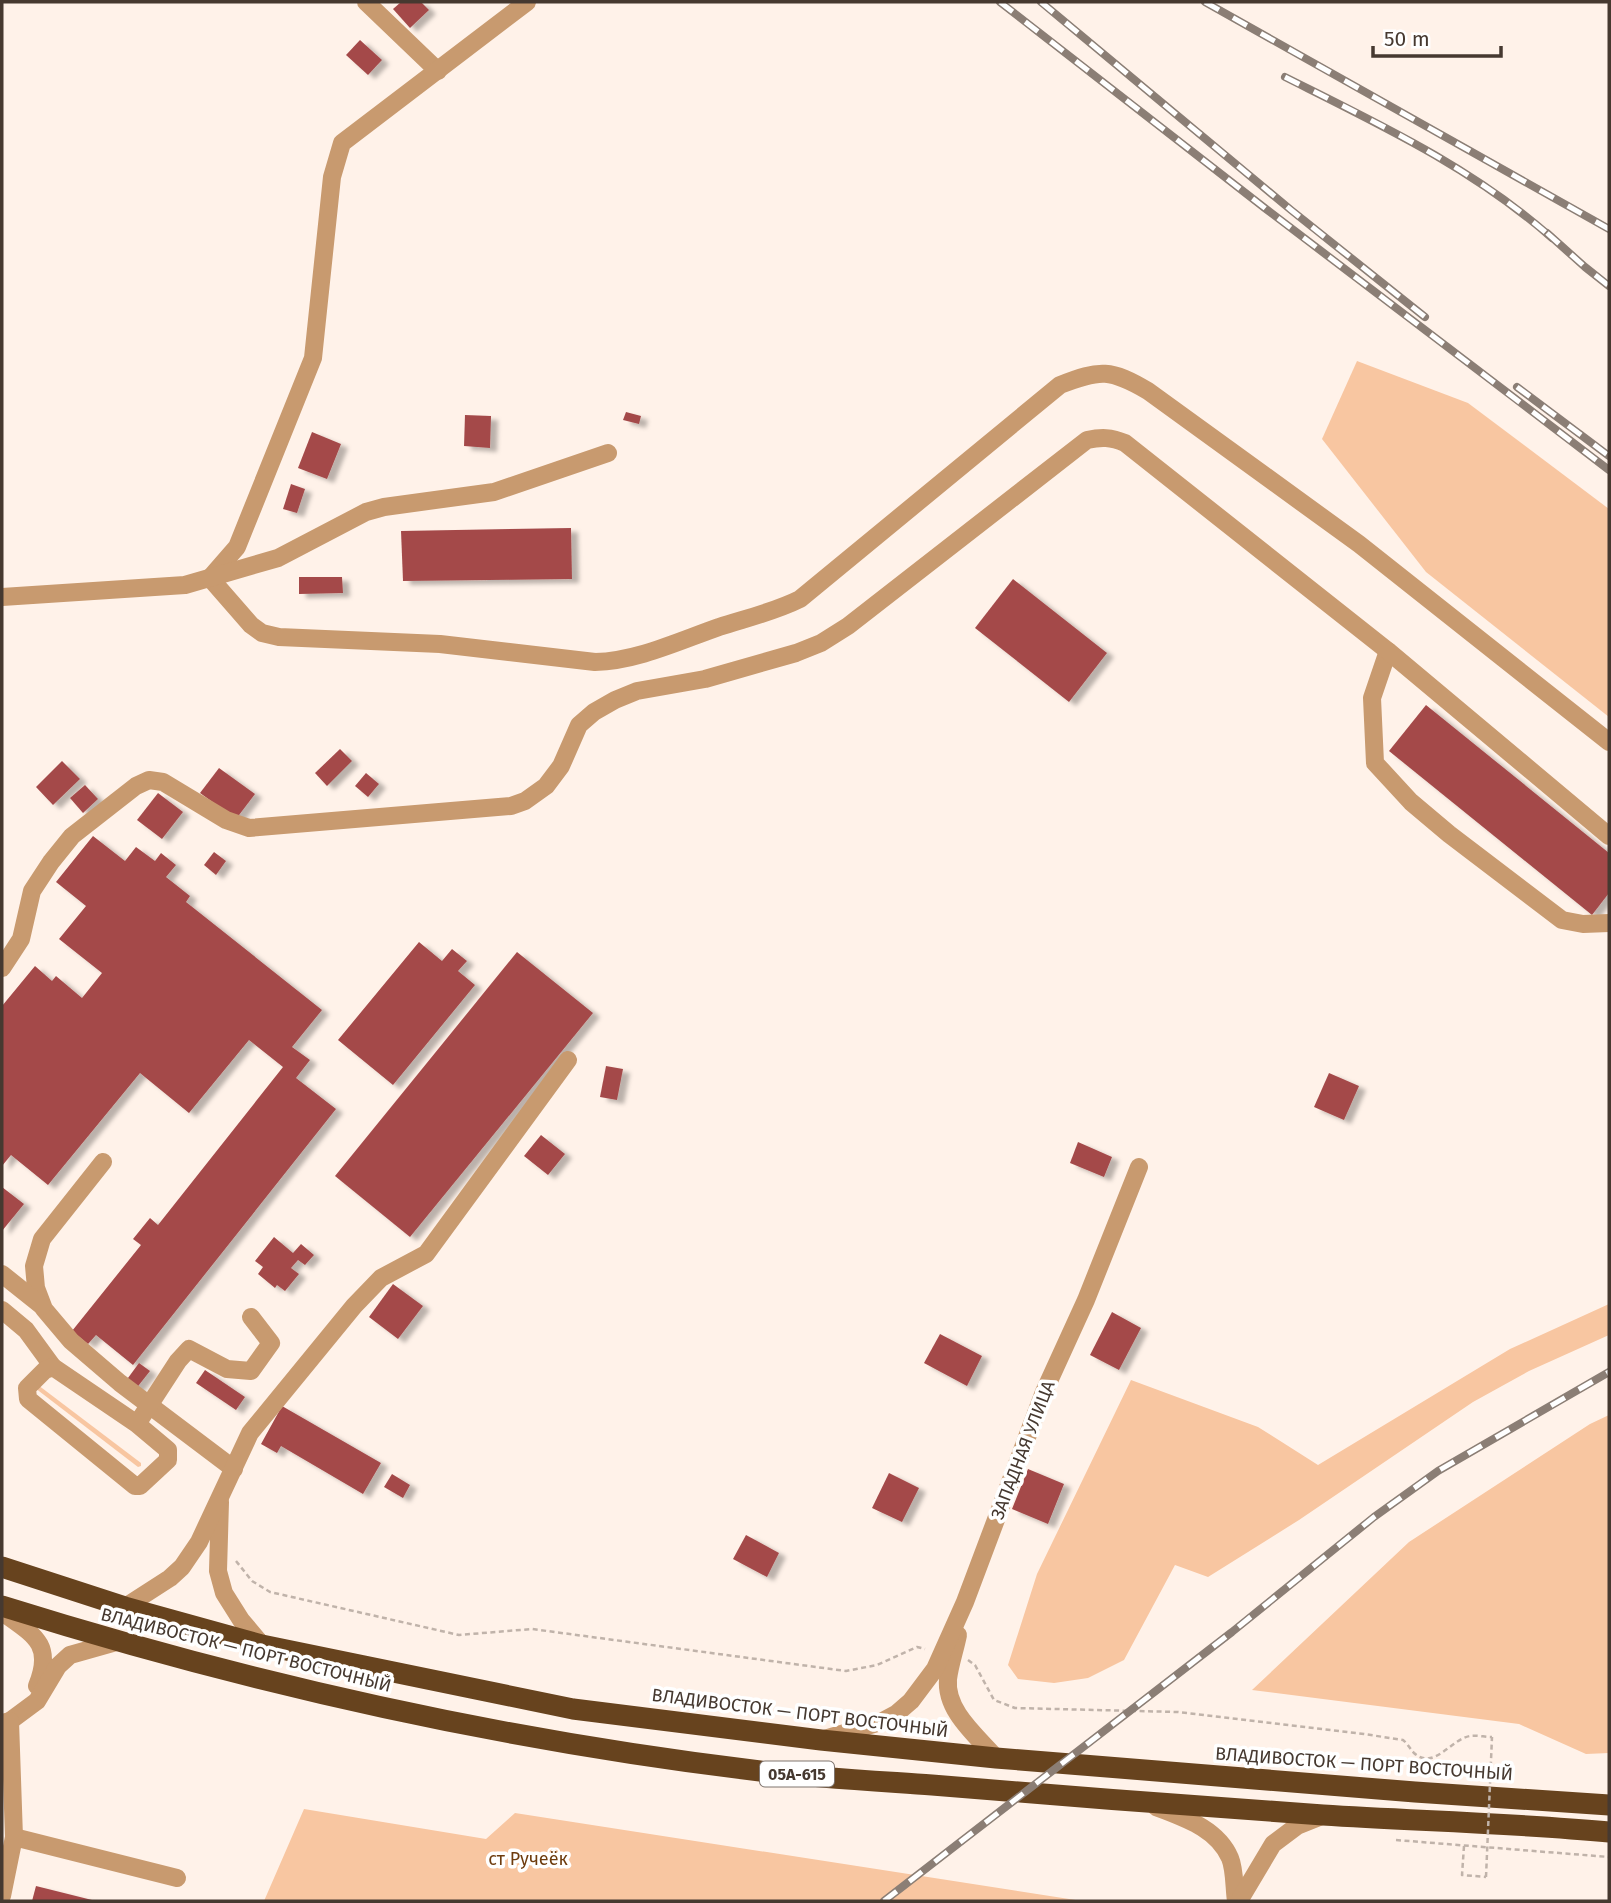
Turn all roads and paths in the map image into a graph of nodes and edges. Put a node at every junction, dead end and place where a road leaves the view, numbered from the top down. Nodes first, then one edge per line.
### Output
1 (366, 2) edge
2 (527, 2) edge
3 (438, 71) junction
4 (608, 453) dead end
5 (210, 578) junction
6 (2, 597) edge
7 (1388, 651) junction
8 (1609, 742) edge
9 (1609, 836) edge
10 (1609, 923) edge
11 (2, 968) edge
12 (568, 1060) dead end
13 (103, 1162) dead end
14 (1139, 1167) dead end
15 (2, 1273) edge
16 (44, 1309) junction
17 (2, 1310) edge
18 (251, 1317) dead end
19 (53, 1367) junction
20 (150, 1406) junction
21 (137, 1424) junction
22 (234, 1469) junction
23 (219, 1499) junction
24 (220, 1542) junction
25 (2, 1567) edge
26 (2, 1606) edge
27 (125, 1607) junction
28 (2, 1612) edge
29 (116, 1642) junction
30 (262, 1645) junction
31 (947, 1656) junction
32 (30, 1707) junction
33 (6, 1722) edge
34 (821, 1740) junction
35 (996, 1758) junction
36 (1604, 1801) edge
37 (1147, 1802) junction
38 (1326, 1815) junction
39 (1609, 1832) edge
40 (14, 1837) junction
41 (1384, 1839) dead end
42 (1465, 1845) junction
43 (1609, 1857) edge
44 (177, 1878) dead end
45 (2, 1896) edge
46 (1238, 1901) edge

1 - 3 street
2 - 3 street
3 - 5 street
4 - 5 street
5 - 6 street
5 - 8 street
7 - 9 street
7 - 10 street
7 - 11 street
12 - 22 street
13 - 16 street
14 - 31 street, ЗАПАДНАЯ УЛИЦА
15 - 16 street
16 - 20 street
17 - 19 street
18 - 20 street
19 - 21 street
19 - 21 street
20 - 21 street
20 - 22 street
22 - 23 street
23 - 24 street
23 - 27 street
24 - 30 street
24 - 31 path
25 - 27 highway, ВЛАДИВОСТОК — ПОРТ ВОСТОЧНЫЙ / 05А-615
26 - 29 highway, ВЛАДИВОСТОК — ПОРТ ВОСТОЧНЫЙ / 05А-615
27 - 30 highway, ВЛАДИВОСТОК — ПОРТ ВОСТОЧНЫЙ / 05А-615
28 - 32 street
29 - 32 street
29 - 37 highway, ВЛАДИВОСТОК — ПОРТ ВОСТОЧНЫЙ / 05А-615
30 - 34 highway, ВЛАДИВОСТОК — ПОРТ ВОСТОЧНЫЙ / 05А-615
31 - 34 street, ЗАПАДНАЯ УЛИЦА
31 - 35 street, ЗАПАДНАЯ УЛИЦА
31 - 42 path, bridge
32 - 33 street
33 - 40 street
34 - 35 highway, ВЛАДИВОСТОК — ПОРТ ВОСТОЧНЫЙ / 05А-615
35 - 36 highway, ВЛАДИВОСТОК — ПОРТ ВОСТОЧНЫЙ / 05А-615
37 - 38 highway, ВЛАДИВОСТОК — ПОРТ ВОСТОЧНЫЙ / 05А-615
37 - 46 street
38 - 39 highway, ВЛАДИВОСТОК — ПОРТ ВОСТОЧНЫЙ / 05А-615
38 - 46 street
40 - 44 street
40 - 45 street
41 - 42 path
42 - 43 path

